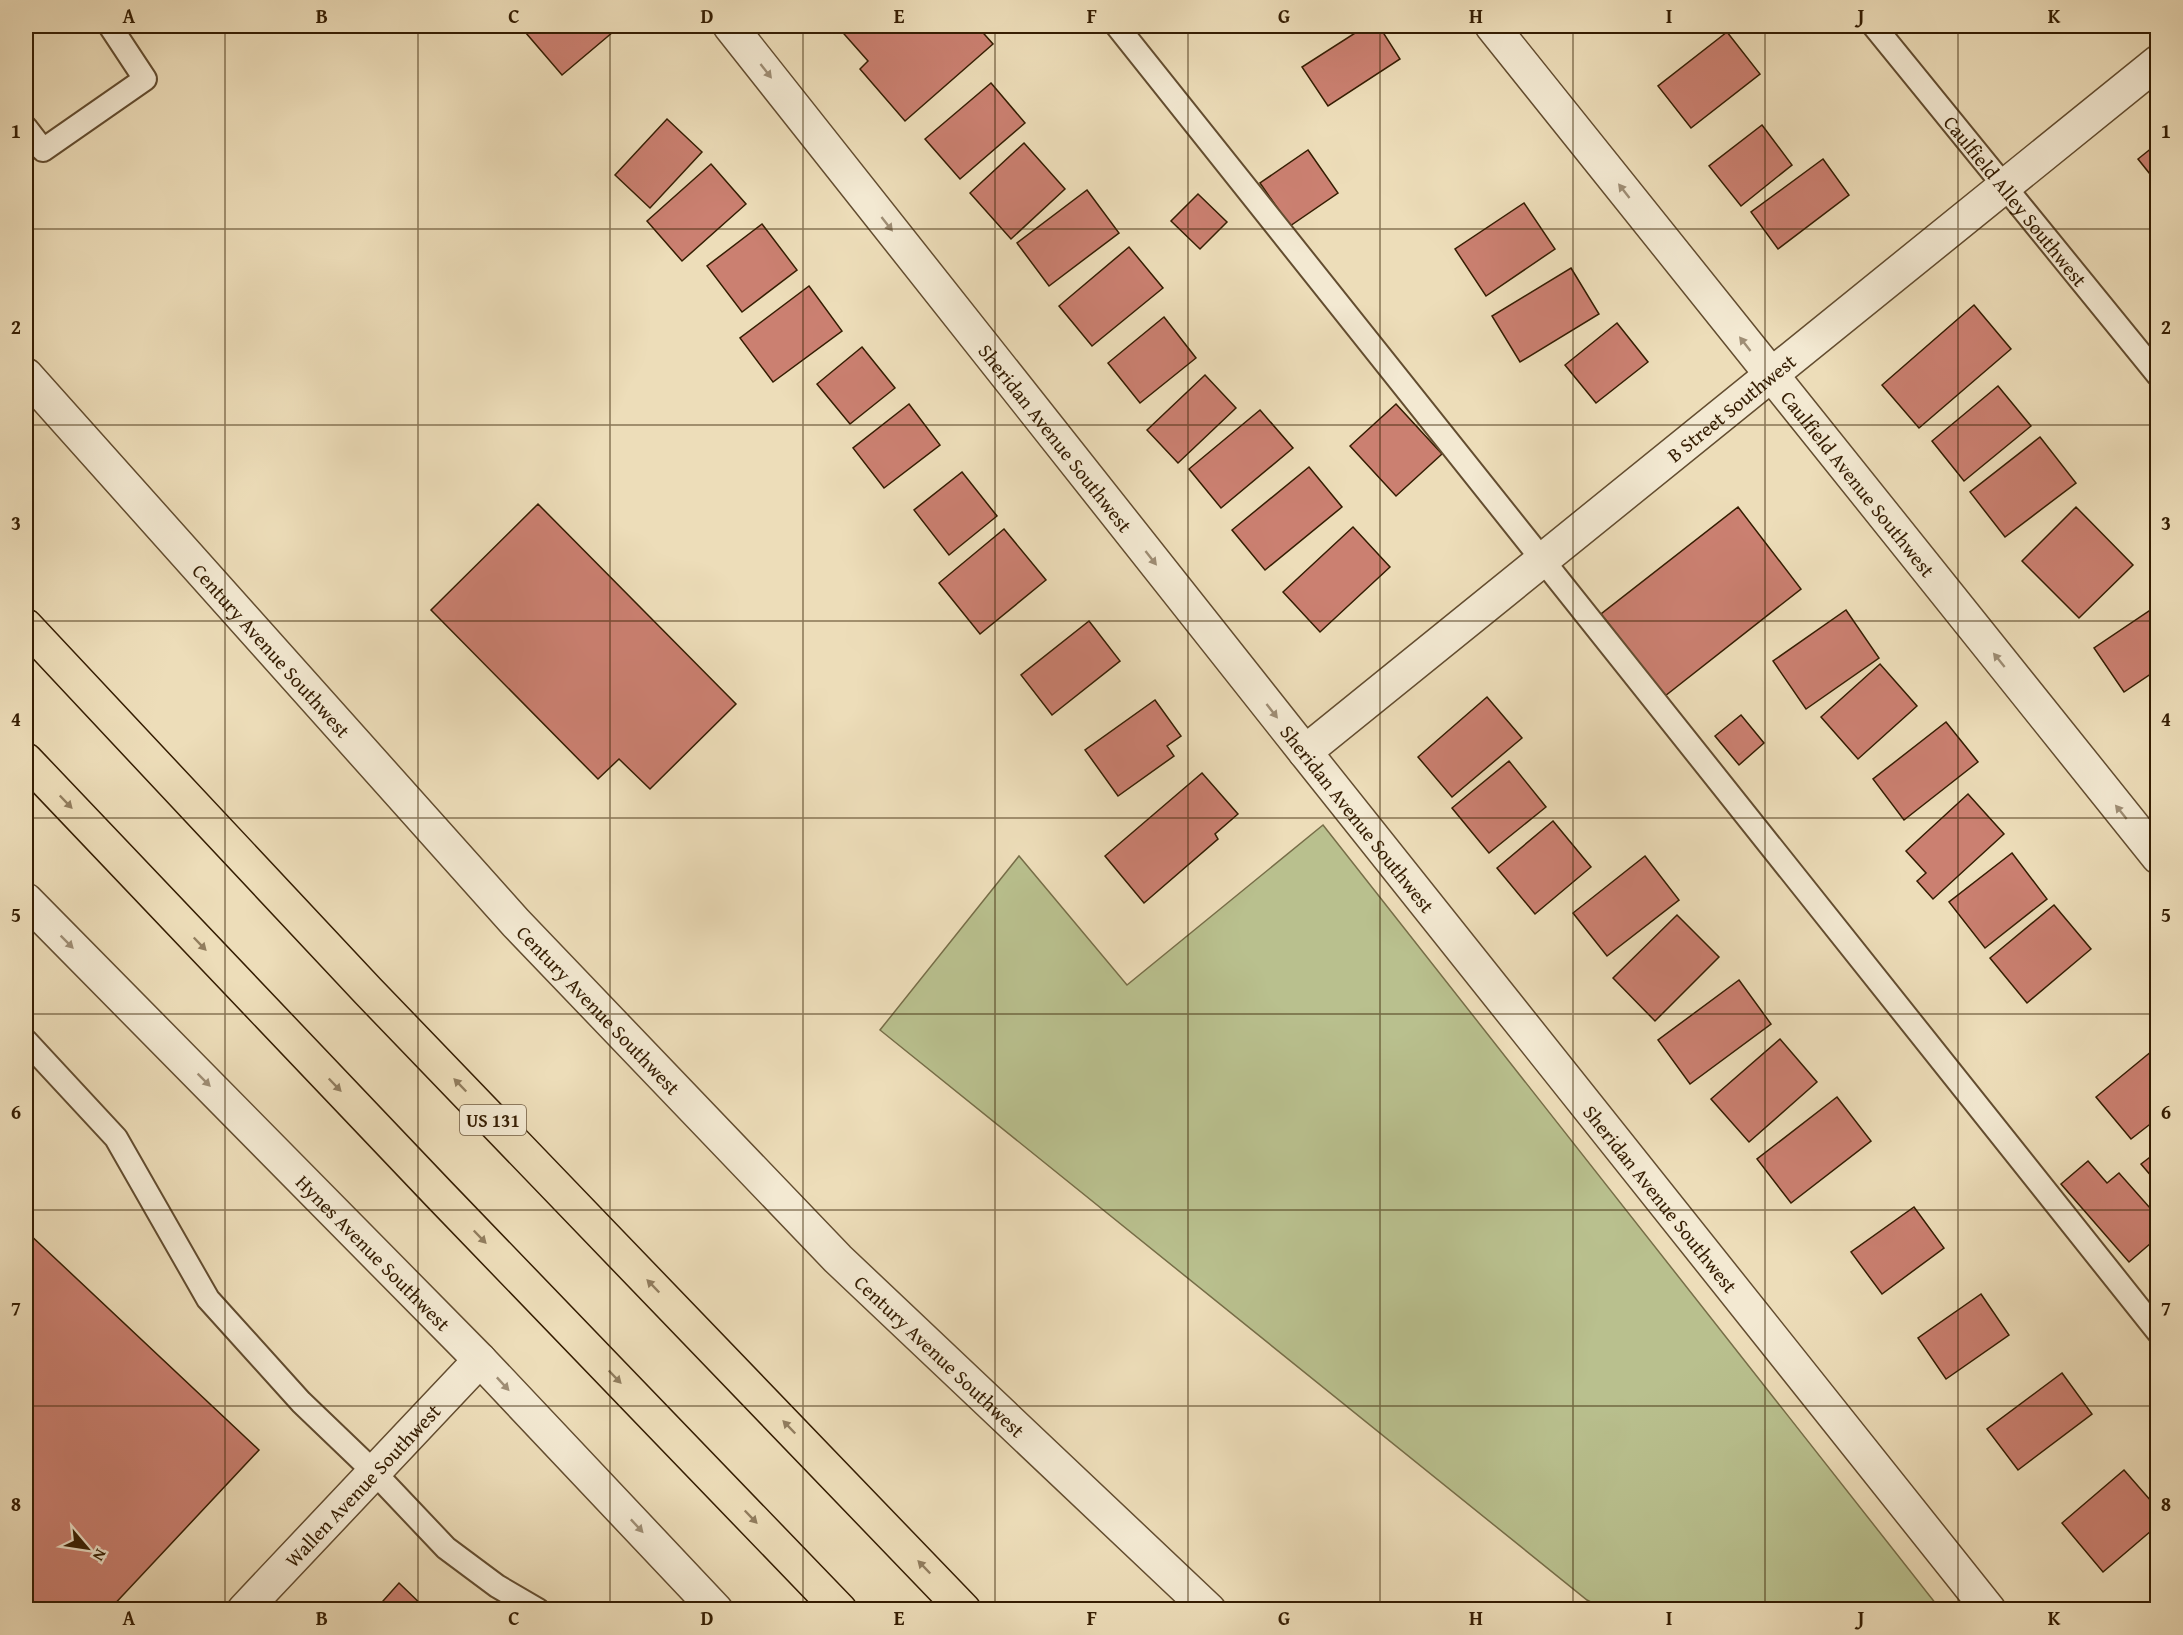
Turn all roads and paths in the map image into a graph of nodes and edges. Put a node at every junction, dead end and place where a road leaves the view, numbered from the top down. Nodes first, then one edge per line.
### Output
1 (110, 26) edge
2 (729, 26) edge
3 (1117, 26) edge
4 (1492, 26) edge
5 (1874, 26) edge
6 (2157, 62) edge
7 (26, 128) edge
8 (2004, 185) junction
9 (26, 375) edge
10 (1771, 375) junction
11 (2157, 375) edge
12 (1544, 560) junction
13 (26, 626) edge
14 (1305, 752) junction
15 (26, 760) edge
16 (2157, 857) edge
17 (26, 900) edge
18 (26, 1041) edge
19 (2157, 1332) edge
20 (480, 1360) junction
21 (373, 1471) junction
22 (244, 1610) edge
23 (538, 1610) edge
24 (716, 1610) edge
25 (840, 1610) edge
26 (964, 1610) edge
27 (1209, 1610) edge
28 (1989, 1610) edge

1 - 7 lane
2 -> 14 street, Sheridan Avenue Southwest
3 - 12 lane
10 -> 4 street, Caulfield Avenue Southwest
5 - 8 lane, Caulfield Alley Southwest
6 - 8 street, B Street Southwest
8 - 10 street, B Street Southwest
8 - 11 lane, Caulfield Alley Southwest
9 - 27 street, Century Avenue Southwest
10 - 12 street, B Street Southwest
16 -> 10 street, Caulfield Avenue Southwest
12 - 14 street, B Street Southwest
12 - 19 lane
26 -> 13 highway, US 131
14 - 28 street, Sheridan Avenue Southwest
15 -> 25 highway
17 -> 20 street, Hynes Avenue Southwest
18 - 21 lane
20 - 21 street, Wallen Avenue Southwest
20 -> 24 street, Hynes Avenue Southwest
21 - 22 street, Wallen Avenue Southwest
21 - 23 lane

